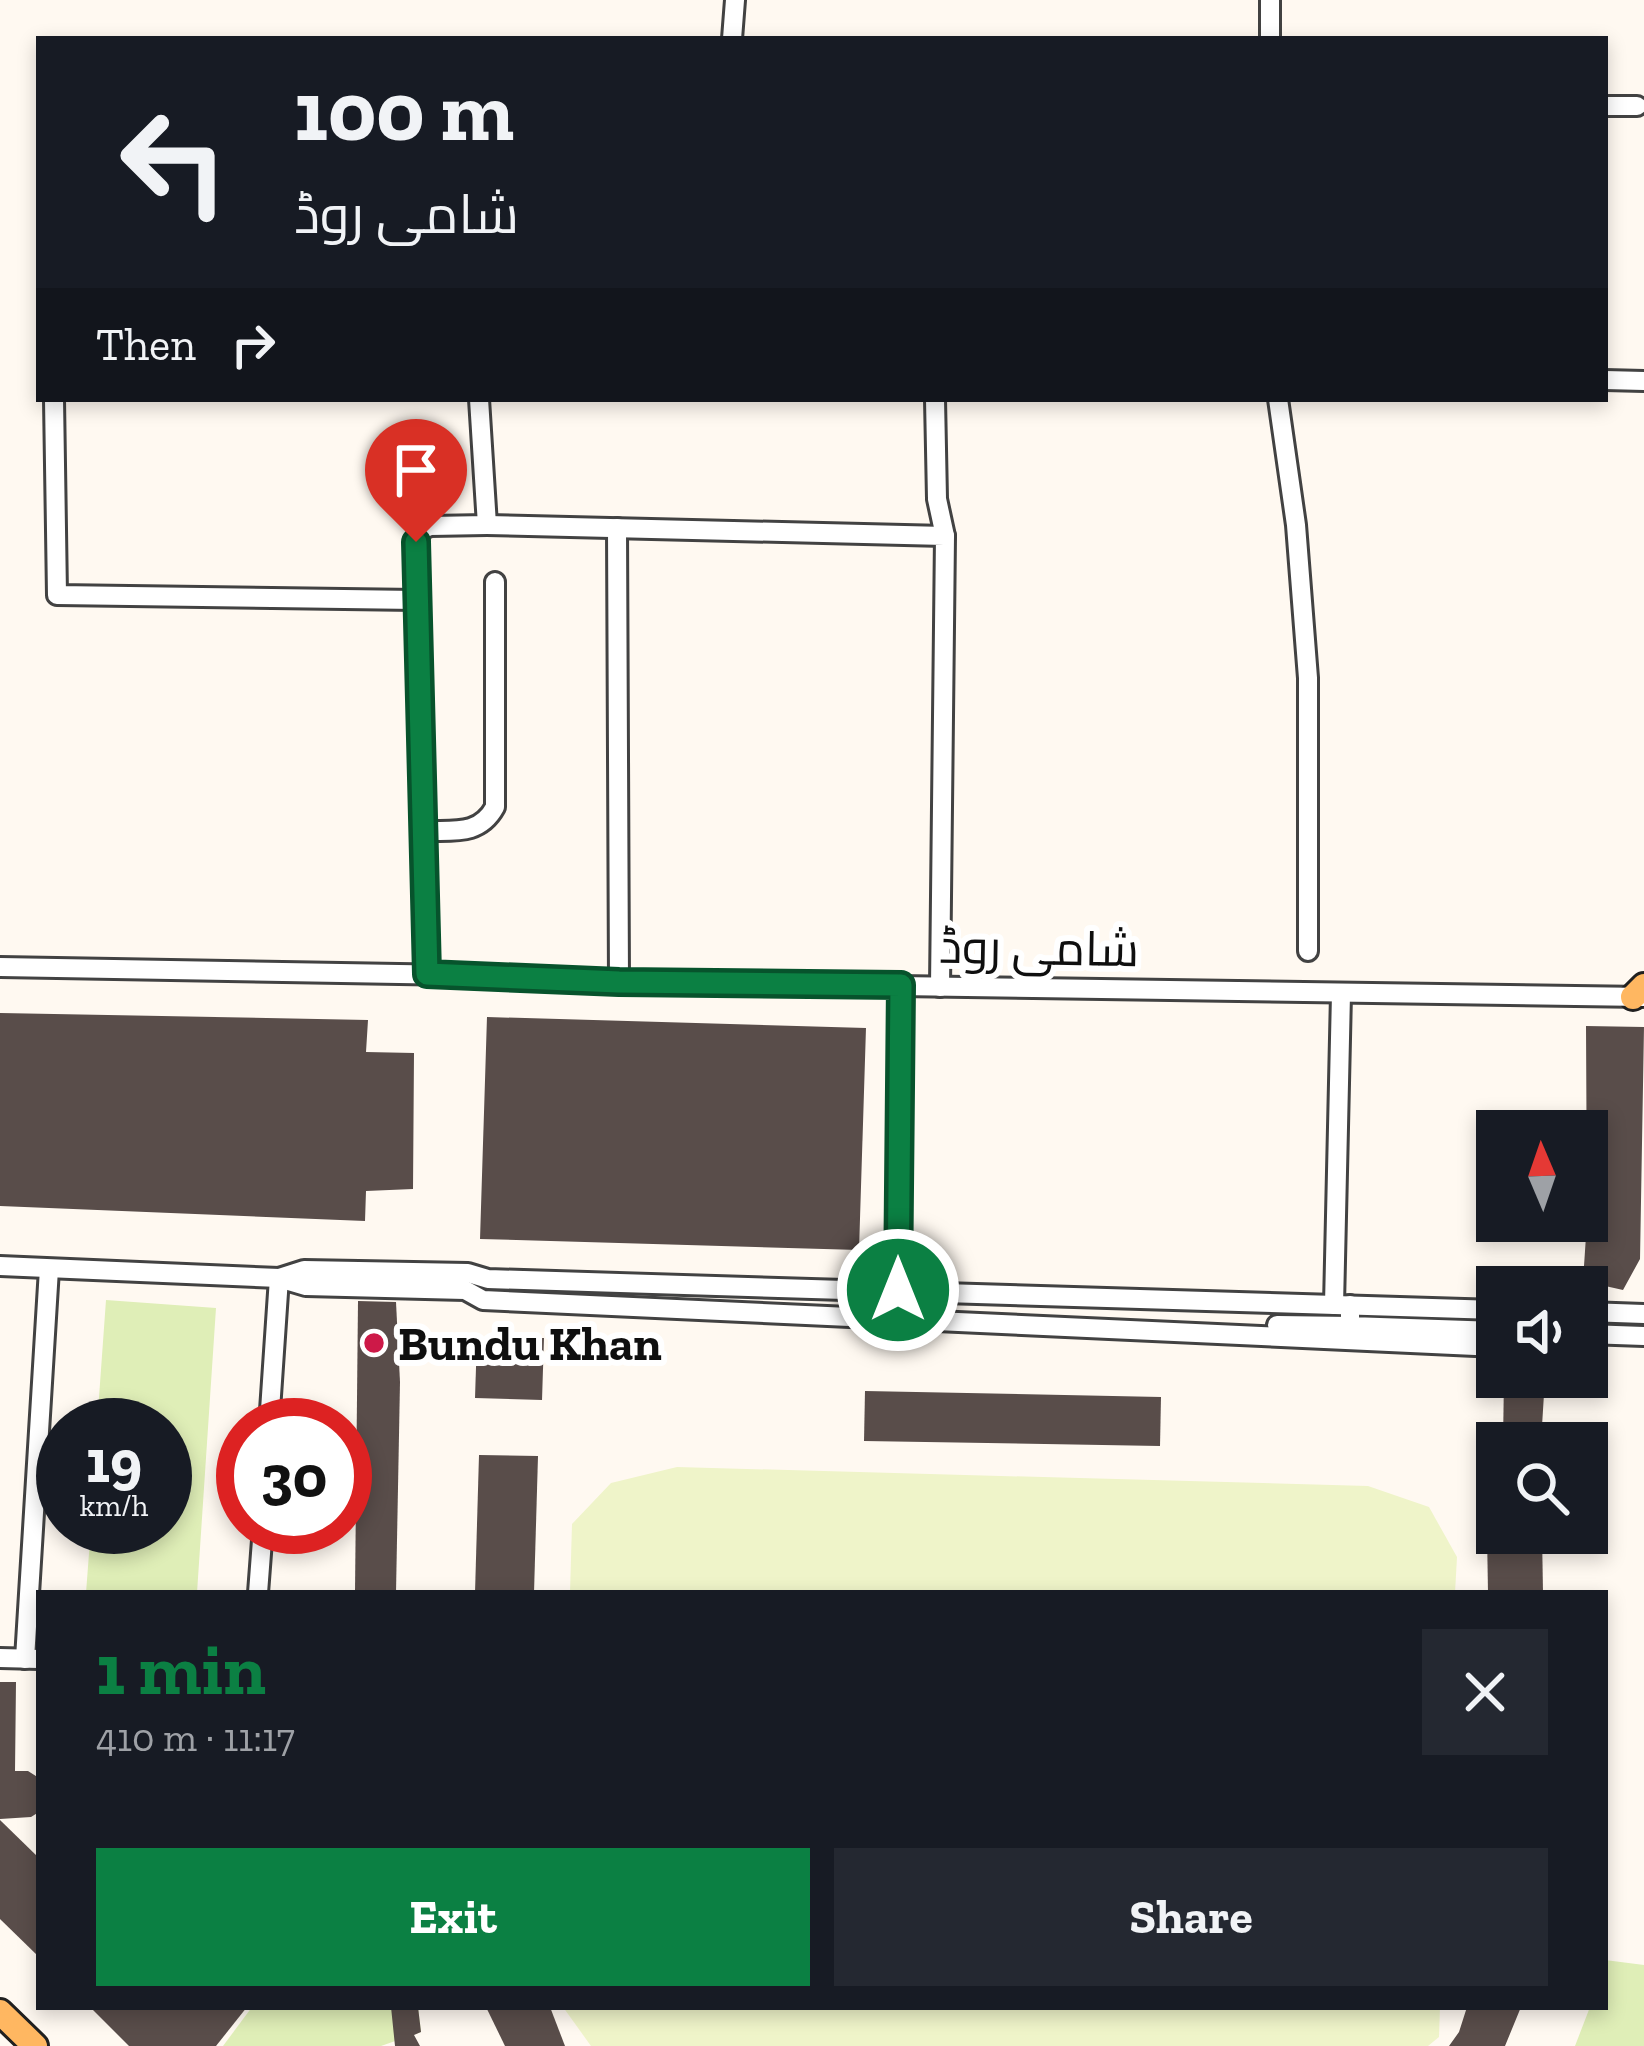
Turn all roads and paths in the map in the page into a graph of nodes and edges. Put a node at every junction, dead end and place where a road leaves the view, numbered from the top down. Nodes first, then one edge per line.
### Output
1 (735, 0) edge
2 (1270, 0) edge
3 (732, 36) edge
4 (1270, 36) edge
5 (1608, 106) edge
6 (1637, 106) dead end
7 (1608, 380) edge
8 (1644, 381) edge
9 (54, 402) edge
10 (479, 402) edge
11 (934, 402) edge
12 (1278, 402) edge
13 (487, 525) junction
14 (617, 528) junction
15 (945, 536) junction
16 (495, 582) dead end
17 (416, 599) junction
18 (423, 832) junction
19 (1308, 951) dead end
20 (0, 968) edge
21 (427, 974) junction
22 (619, 982) junction
23 (901, 985) junction
24 (940, 987) junction
25 (1640, 993) edge
26 (1341, 994) junction
27 (0, 1266) edge
28 (49, 1269) junction
29 (279, 1278) junction
30 (819, 1287) junction
31 (898, 1290) junction
32 (1342, 1305) junction
33 (1476, 1309) edge
34 (818, 1313) junction
35 (1608, 1313) edge
36 (1644, 1314) edge
37 (1350, 1326) junction
38 (1476, 1330) edge
39 (1608, 1335) edge
40 (1246, 1336) junction
41 (1644, 1336) edge
42 (1476, 1346) edge
43 (271, 1398) edge
44 (260, 1554) edge
45 (258, 1590) edge
46 (0, 1658) edge
47 (32, 1659) edge
48 (0, 2012) edge
49 (34, 2046) edge

1 - 3 street
2 - 4 street
5 - 6 street
7 - 8 street
9 - 17 street
10 - 13 street
11 - 15 street
12 - 19 street
13 - 14 street
13 - 17 street
14 - 15 street
14 - 22 street
15 - 24 street
16 - 18 street
17 - 18 street
18 - 21 street
20 - 21 street, شامی روڈ
21 - 22 street, شامی روڈ
22 - 23 street, شامی روڈ
23 - 24 street, شامی روڈ
23 - 31 street
24 - 26 street, شامی روڈ
25 - 26 street, شامی روڈ
26 - 32 street
27 - 28 street
28 - 29 street
28 - 47 street
29 - 30 street
29 - 34 street
29 - 43 street
30 - 31 street
30 - 34 street
31 - 32 street
32 - 33 street
32 - 37 street
34 - 40 street
35 - 36 street
37 - 38 street
37 - 40 street
39 - 41 street
40 - 42 street
44 - 45 street
46 - 47 street
48 - 49 main road

